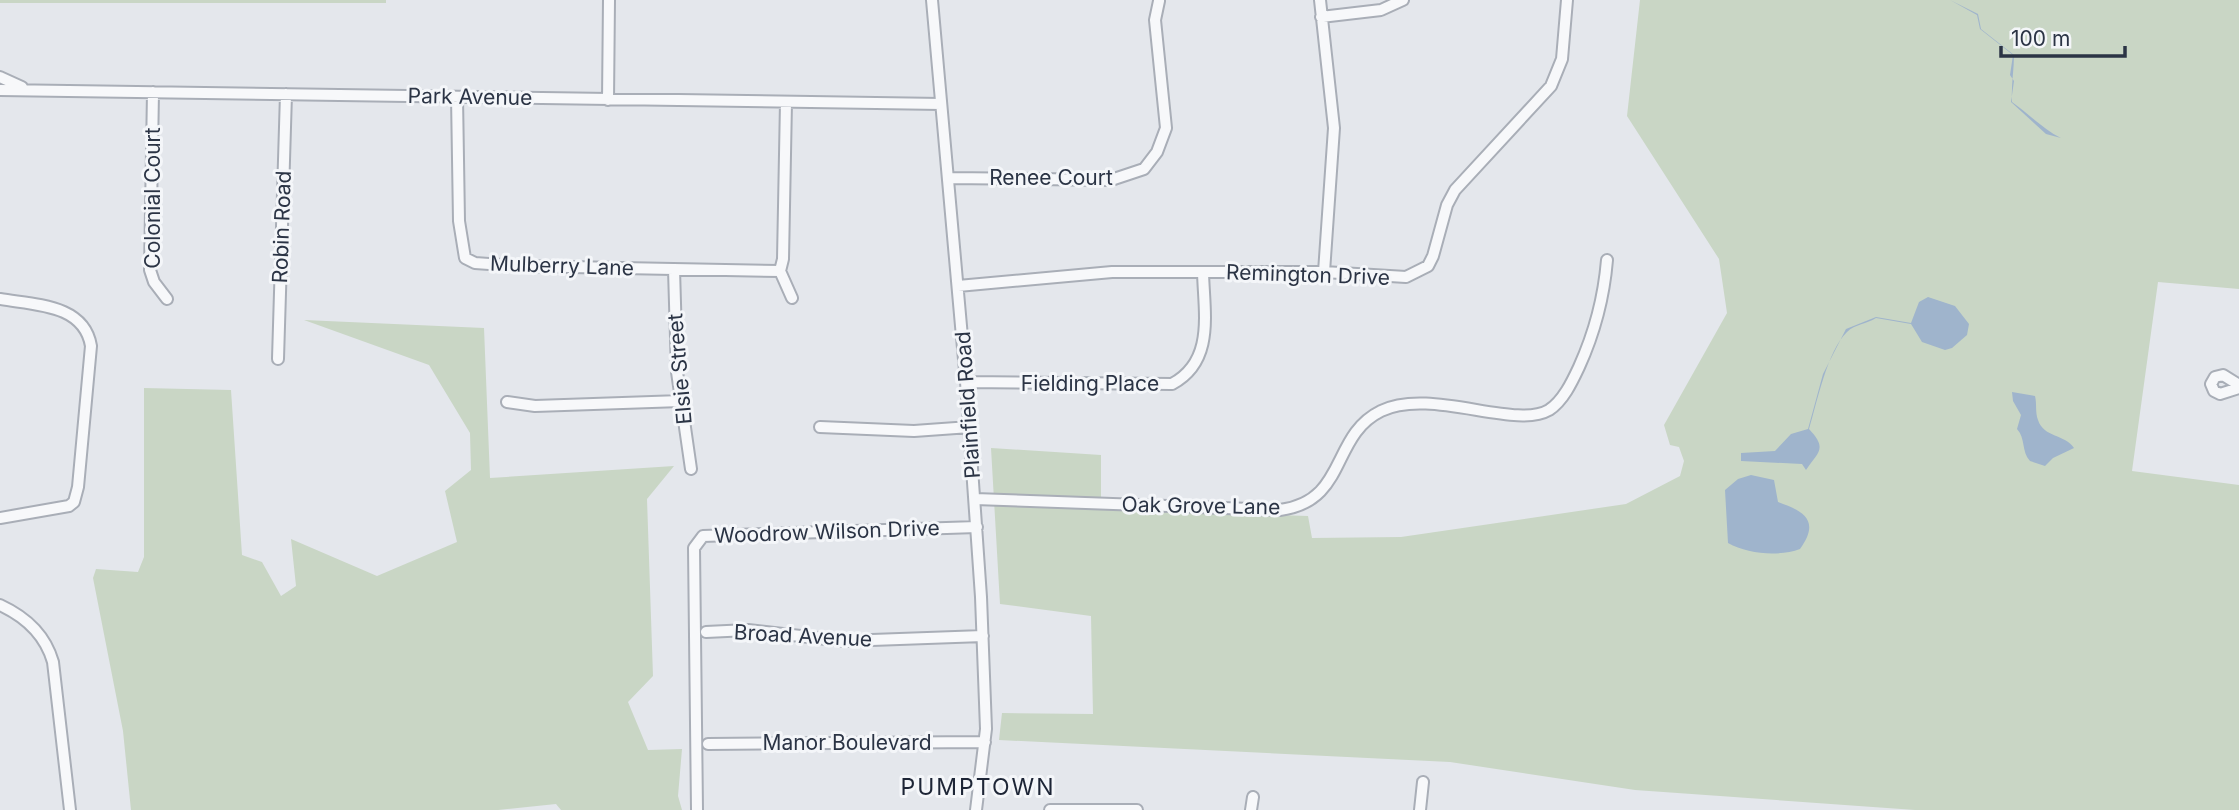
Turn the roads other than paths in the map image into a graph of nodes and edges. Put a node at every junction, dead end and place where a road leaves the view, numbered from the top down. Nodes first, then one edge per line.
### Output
1 (609, 0) edge
2 (932, 0) edge
3 (1320, 0) edge
4 (1403, 0) edge
5 (1567, 0) edge
6 (1159, 1) edge
7 (1321, 18) junction
8 (0, 77) edge
9 (0, 90) edge
10 (31, 90) junction
11 (153, 92) junction
12 (286, 94) junction
13 (457, 97) junction
14 (608, 100) junction
15 (786, 102) junction
16 (941, 104) junction
17 (949, 178) junction
18 (1607, 260) dead end
19 (674, 269) junction
20 (780, 271) junction
21 (1203, 272) junction
22 (1324, 272) junction
23 (958, 286) junction
24 (792, 298) dead end
25 (0, 299) edge
26 (167, 299) dead end
27 (278, 359) dead end
28 (966, 382) junction
29 (681, 401) junction
30 (507, 402) dead end
31 (820, 427) dead end
32 (970, 427) junction
33 (691, 469) dead end
34 (975, 499) junction
35 (0, 518) edge
36 (976, 527) junction
37 (0, 605) edge
38 (706, 632) dead end
39 (983, 636) junction
40 (985, 742) junction
41 (708, 744) dead end
42 (1423, 782) dead end
43 (1253, 797) dead end
44 (70, 810) edge
45 (697, 810) edge
46 (976, 810) edge
47 (1050, 810) edge
48 (1137, 810) edge
49 (1251, 810) edge
50 (1420, 810) edge

1 - 14 street
2 - 16 street, Plainfield Road
3 - 7 street
4 - 7 street
5 - 22 street, Remington Drive
6 - 17 street, Renee Court
7 - 22 street
8 - 10 street
9 - 10 street, Park Avenue
10 - 11 street, Park Avenue
11 - 12 street, Park Avenue
11 - 26 street, Colonial Court
12 - 13 street, Park Avenue
12 - 27 street, Robin Road
13 - 14 street, Park Avenue
13 - 19 street, Mulberry Lane
14 - 15 street, Park Avenue
15 - 16 street, Park Avenue
15 - 20 street
16 - 17 street, Plainfield Road
17 - 23 street, Plainfield Road
18 - 34 street, Oak Grove Lane
19 - 20 street, Mulberry Lane
19 - 29 street, Elsie Street
20 - 24 street
21 - 22 street, Remington Drive
21 - 23 street, Remington Drive
21 - 28 street, Fielding Place
23 - 28 street, Plainfield Road
25 - 35 street
28 - 32 street, Plainfield Road
29 - 30 street
29 - 33 street, Elsie Street
31 - 32 street
32 - 34 street, Plainfield Road
34 - 36 street, Plainfield Road
36 - 39 street, Plainfield Road
36 - 45 street, Woodrow Wilson Drive
37 - 44 street
38 - 39 street, Broad Avenue
39 - 40 street, Plainfield Road
40 - 41 street, Manor Boulevard
40 - 46 street, Plainfield Road
42 - 50 street
43 - 49 street
47 - 48 street

